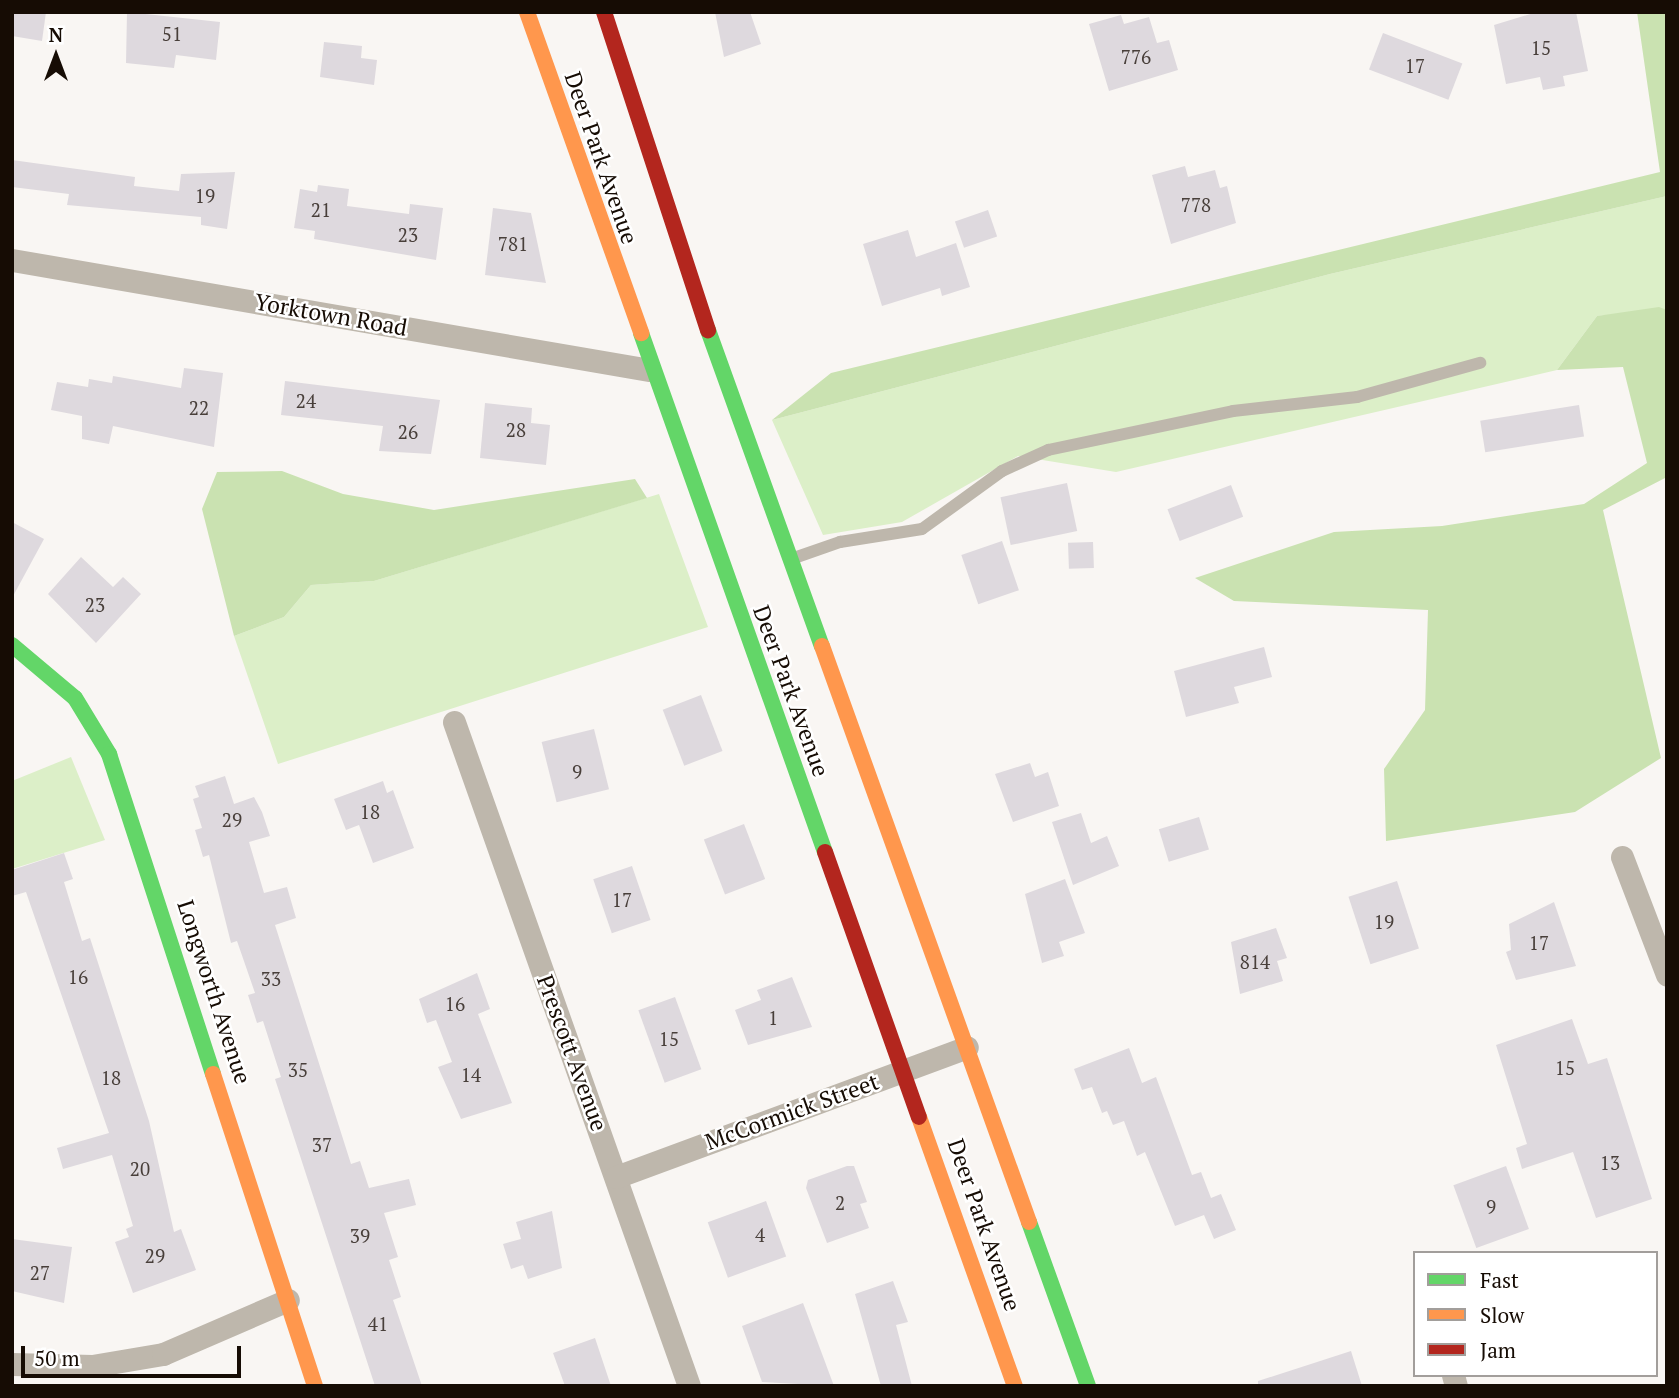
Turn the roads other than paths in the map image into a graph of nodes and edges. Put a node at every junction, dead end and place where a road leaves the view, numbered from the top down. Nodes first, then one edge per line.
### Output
1 (527, 12) edge
2 (604, 12) edge
3 (12, 260) edge
4 (1480, 363) dead end
5 (649, 370) junction
6 (790, 559) junction
7 (12, 645) edge
8 (454, 722) dead end
9 (1622, 856) dead end
10 (1667, 975) edge
11 (967, 1047) junction
12 (906, 1070) junction
13 (616, 1177) junction
14 (288, 1300) junction
15 (12, 1364) edge
16 (315, 1386) edge
17 (689, 1386) edge
18 (1015, 1386) edge
19 (1087, 1386) edge

1 - 5 main road, Deer Park Avenue
2 - 6 main road, Deer Park Avenue
3 - 5 street, Yorktown Road
4 - 6 lane
5 - 12 main road, Deer Park Avenue
6 - 11 main road, Deer Park Avenue
7 - 14 main road, Longworth Avenue
8 - 13 street, Prescott Avenue
9 - 10 street
11 - 12 street, McCormick Street
11 - 19 main road, Deer Park Avenue
12 - 13 street, McCormick Street
12 - 18 main road, Deer Park Avenue
13 - 17 street, Prescott Avenue
14 - 15 street
14 - 16 main road, Longworth Avenue

